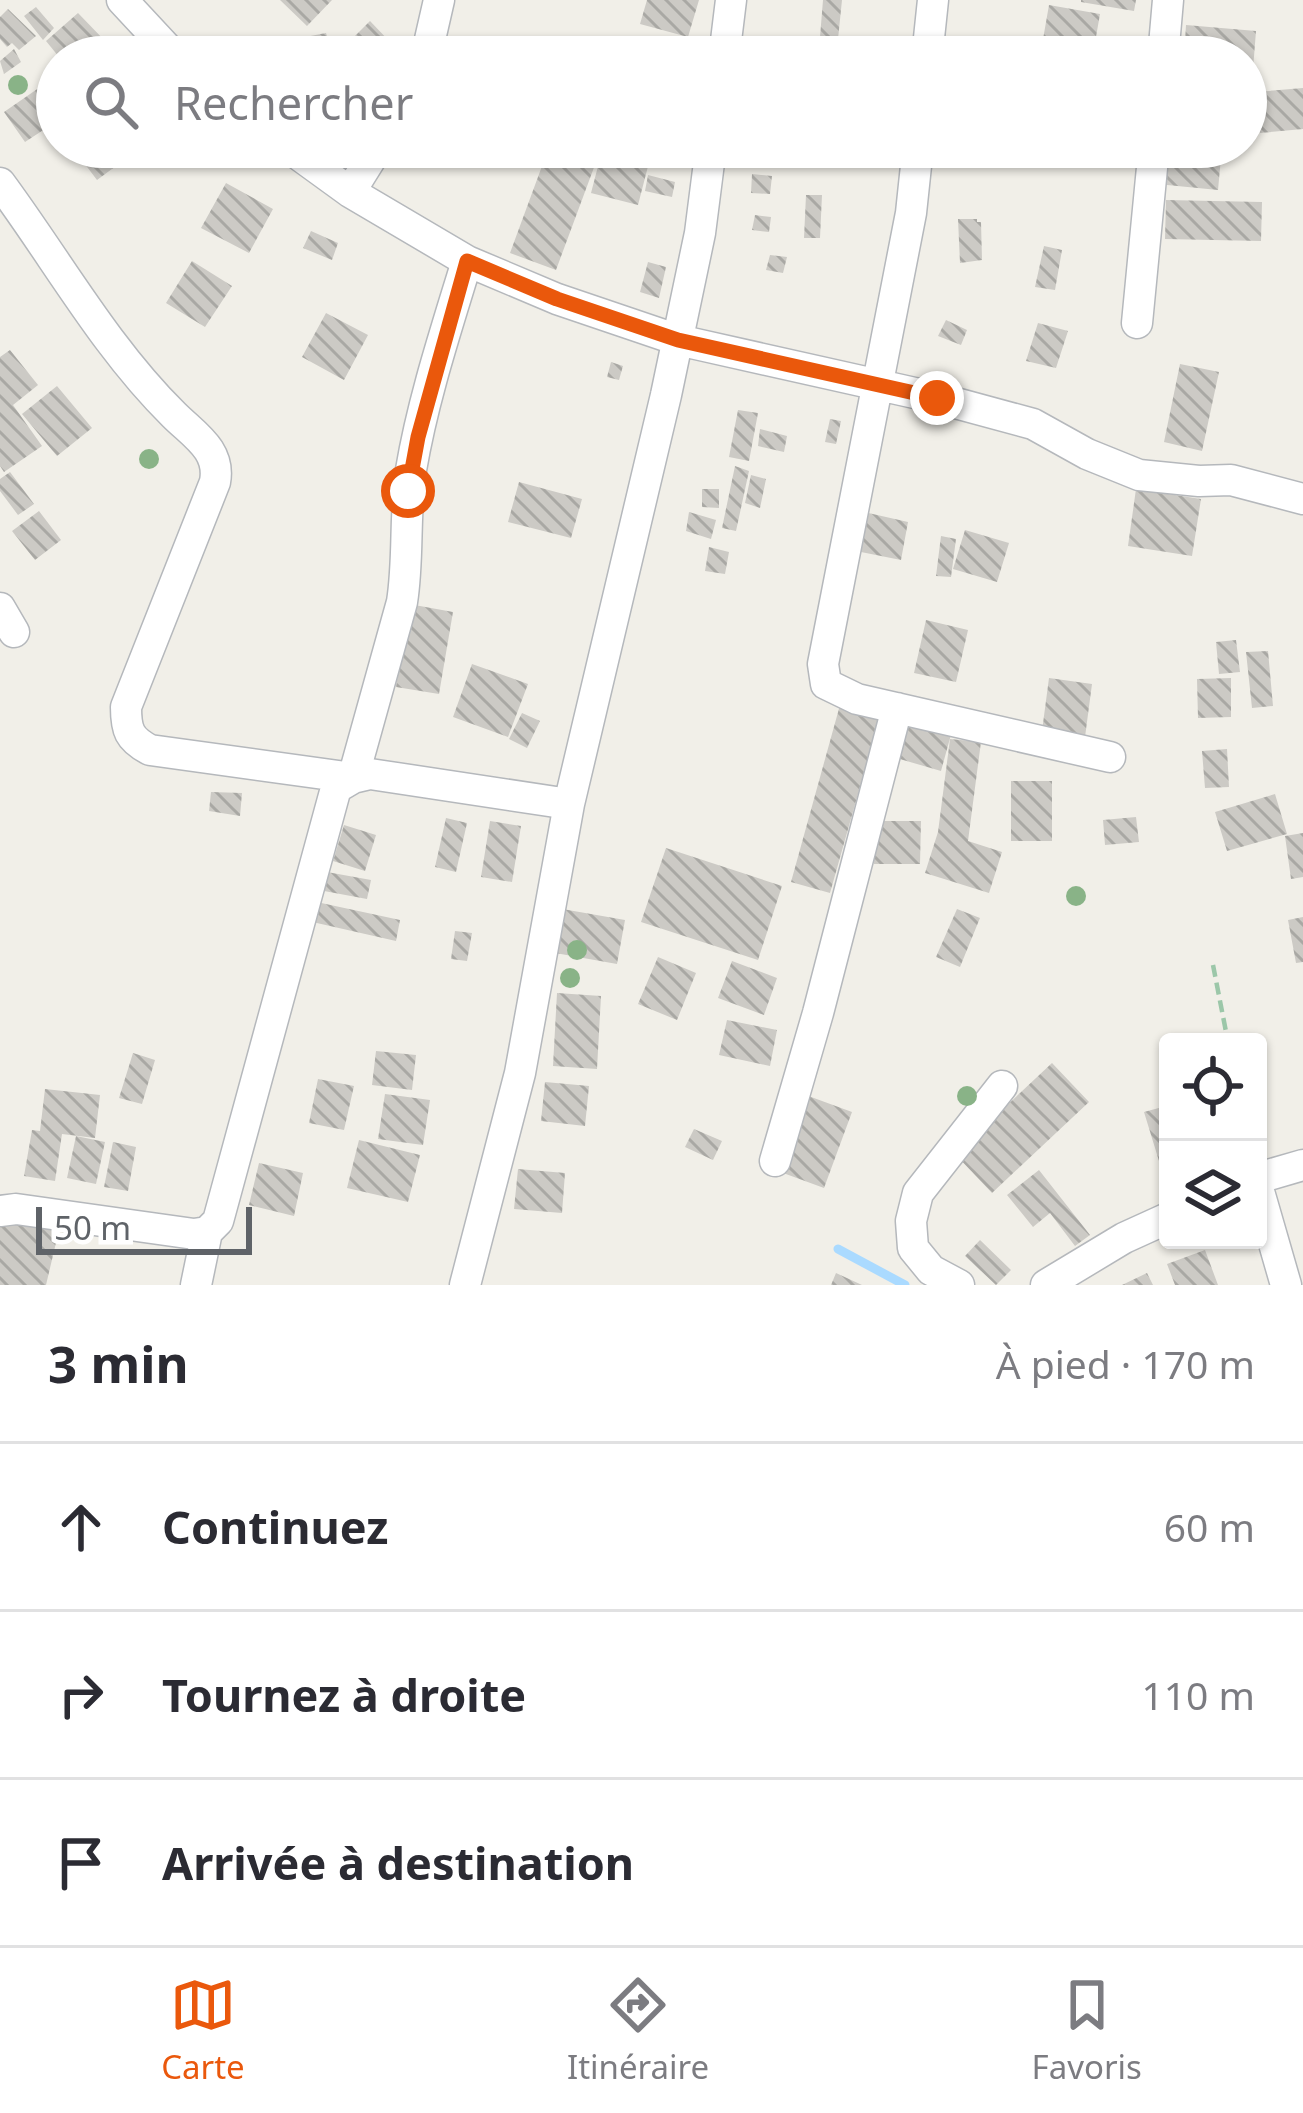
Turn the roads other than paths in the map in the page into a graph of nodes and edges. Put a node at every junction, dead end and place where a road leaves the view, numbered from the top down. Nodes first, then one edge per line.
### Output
1 (122, 0) edge
2 (439, 0) edge
3 (731, 0) edge
4 (933, 0) edge
5 (1168, 0) edge
6 (156, 36) edge
7 (431, 36) edge
8 (727, 36) edge
9 (929, 36) edge
10 (1165, 36) edge
11 (317, 168) edge
12 (365, 168) edge
13 (708, 168) edge
14 (915, 168) edge
15 (1152, 168) edge
16 (0, 183) edge
17 (350, 192) junction
18 (467, 261) junction
19 (1137, 322) dead end
20 (678, 340) junction
21 (876, 384) junction
22 (1303, 499) edge
23 (897, 708) junction
24 (1109, 757) dead end
25 (353, 778) junction
26 (569, 804) junction
27 (1002, 1086) dead end
28 (775, 1161) dead end
29 (1303, 1165) edge
30 (1267, 1175) edge
31 (0, 1210) edge
32 (1267, 1219) edge
33 (1159, 1222) edge
34 (207, 1232) junction
35 (196, 1285) edge
36 (464, 1285) edge
37 (959, 1285) edge
38 (1046, 1285) edge
39 (1286, 1285) edge

1 - 6 street
2 - 7 street
3 - 8 street
4 - 9 street
5 - 10 street
11 - 17 street
12 - 17 street
13 - 20 street
14 - 21 street
15 - 19 street
16 - 25 street
17 - 18 street
18 - 20 street
18 - 25 street
20 - 21 street
20 - 26 street
21 - 22 street
21 - 23 street
23 - 24 street
23 - 28 street
25 - 26 street
25 - 34 street
26 - 36 street
27 - 37 street
29 - 30 street
31 - 34 street
32 - 39 street
33 - 38 street
34 - 35 street

